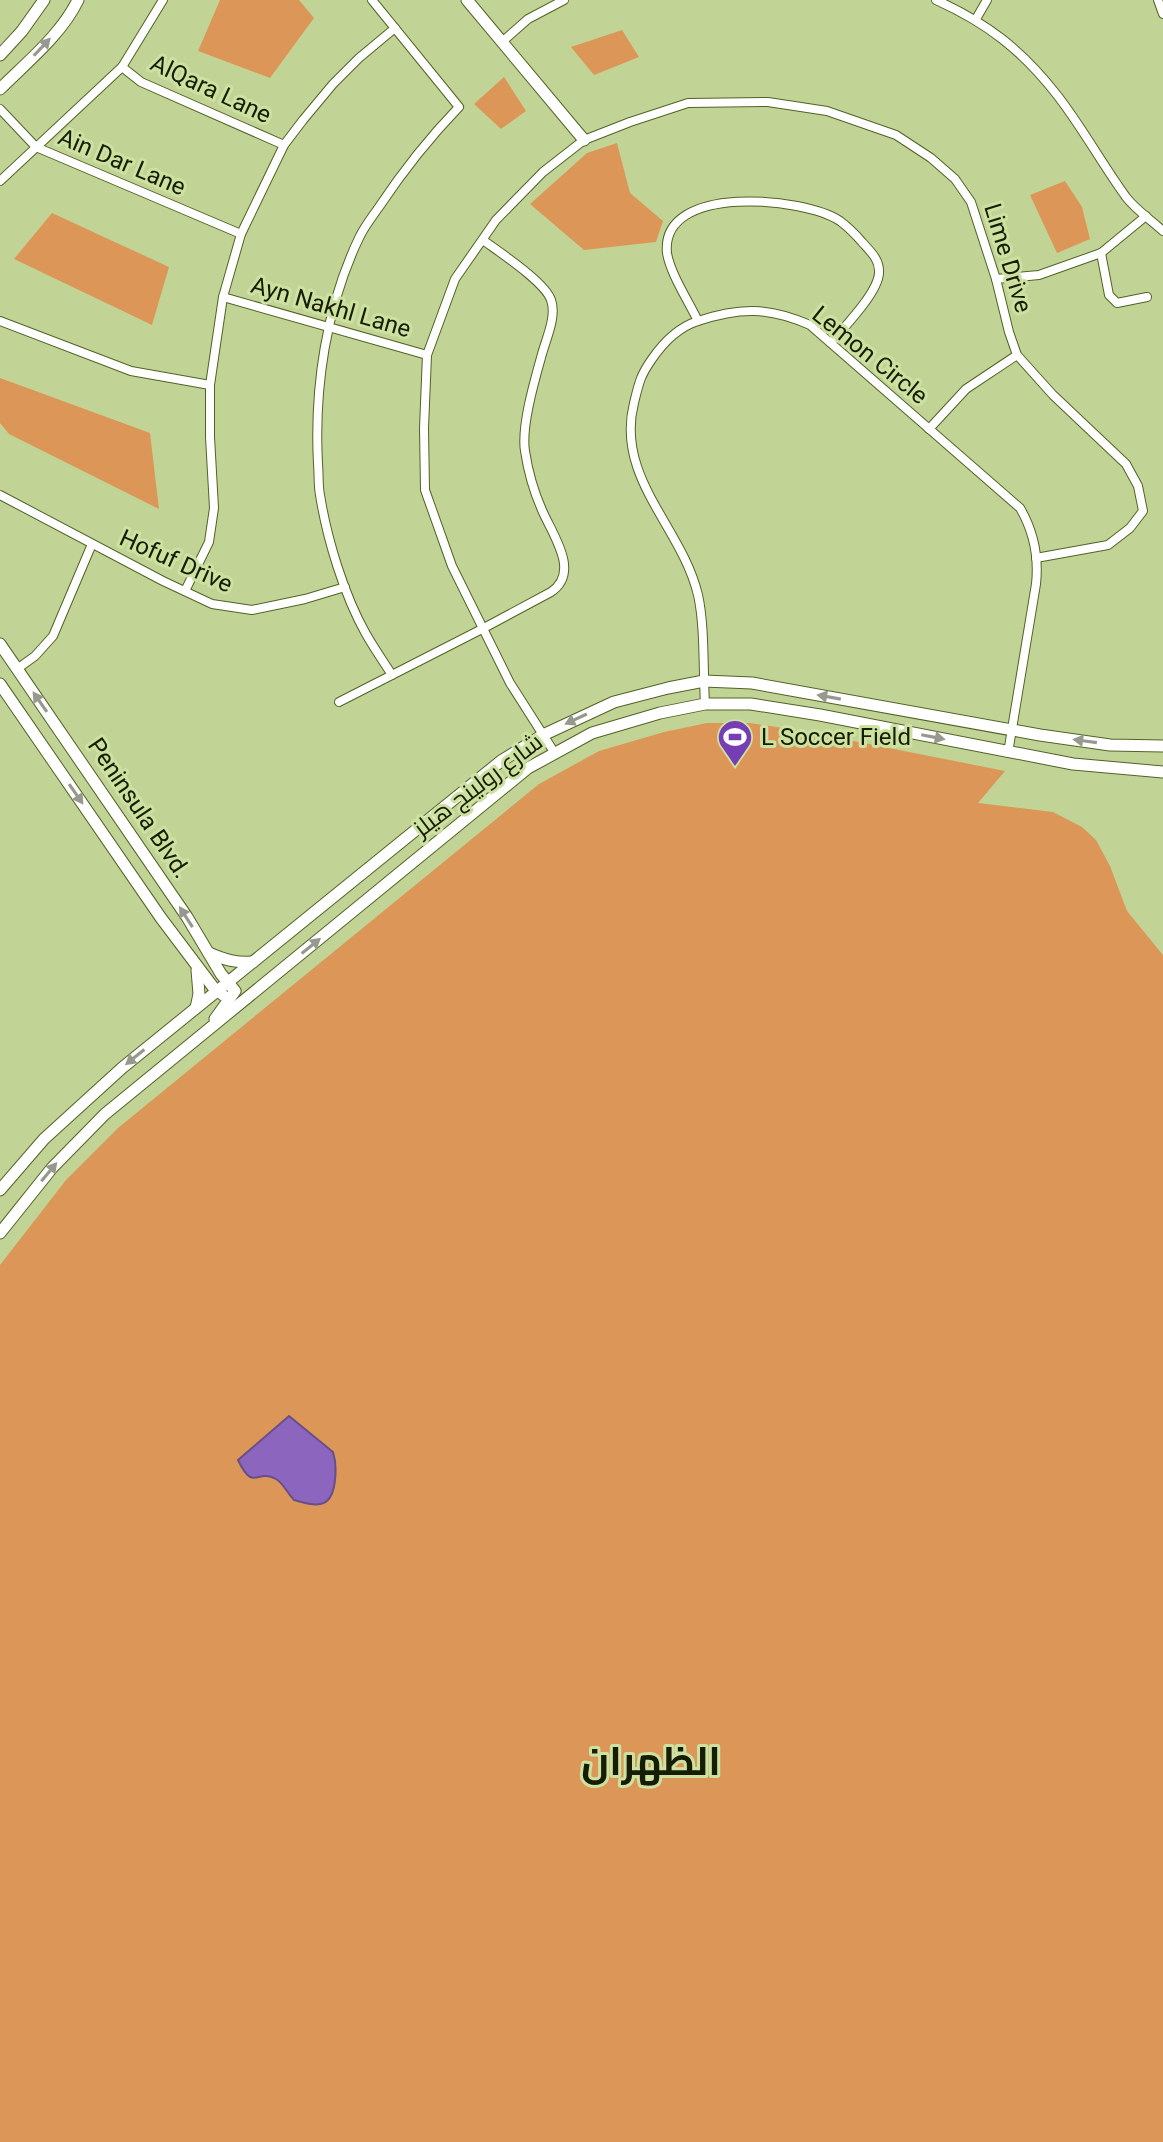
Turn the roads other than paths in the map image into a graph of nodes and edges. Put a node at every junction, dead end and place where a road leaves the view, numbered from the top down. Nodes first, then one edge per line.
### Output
1 (44, 0) edge
2 (78, 0) edge
3 (163, 0) edge
4 (372, 0) edge
5 (467, 0) edge
6 (564, 0) edge
7 (936, 0) edge
8 (987, 0) edge
9 (1158, 0) edge
10 (1163, 14) edge
11 (976, 19) junction
12 (395, 28) junction
13 (502, 42) junction
14 (0, 55) edge
15 (122, 67) junction
16 (0, 89) edge
17 (0, 109) edge
18 (584, 140) junction
19 (284, 145) junction
20 (36, 147) junction
21 (0, 181) edge
22 (1146, 216) junction
23 (1163, 231) edge
24 (241, 234) junction
25 (483, 240) junction
26 (1101, 253) junction
27 (996, 279) junction
28 (223, 297) junction
29 (1147, 297) dead end
30 (694, 319) junction
31 (0, 321) edge
32 (329, 327) junction
33 (831, 343) junction
34 (427, 355) junction
35 (1017, 355) junction
36 (210, 385) junction
37 (929, 429) junction
38 (0, 495) edge
39 (92, 544) junction
40 (1036, 558) junction
41 (345, 587) junction
42 (185, 591) junction
43 (482, 629) junction
44 (0, 644) edge
45 (17, 669) junction
46 (392, 675) junction
47 (704, 681) junction
48 (0, 684) edge
49 (339, 702) dead end
50 (705, 704) junction
51 (1012, 729) junction
52 (543, 735) junction
53 (1163, 746) edge
54 (554, 752) junction
55 (1008, 753) junction
56 (1163, 772) edge
57 (379, 860) junction
58 (393, 879) junction
59 (208, 953) junction
60 (254, 962) junction
61 (196, 966) junction
62 (226, 984) junction
63 (250, 995) junction
64 (231, 997) junction
65 (196, 1008) junction
66 (208, 1030) junction
67 (0, 1190) edge
68 (0, 1233) edge

1 - 14 main road
16 -> 2 main road
3 - 15 street
4 - 12 street
5 - 13 main road
6 - 13 street
7 - 11 street
8 - 11 street
9 - 10 street
11 - 22 street
12 - 19 street
12 - 32 street
13 - 18 main road
15 - 19 street, AlQara Lane
15 - 20 street
17 - 20 street, Ain Dar Lane
18 - 25 street, Lime Drive
18 - 27 street, Lime Drive
19 - 24 street
20 - 21 street
20 - 24 street, Ain Dar Lane
22 - 23 street
22 - 26 street
24 - 28 street
25 - 34 street, Lime Drive
25 - 43 street
26 - 27 street
26 - 29 street
27 - 35 street, Lime Drive
28 - 32 street, Ayn Nakhl Lane
28 - 36 street
30 - 33 street, Lemon Circle
30 - 33 street
30 - 47 street, Lemon Circle
31 - 36 street
32 - 34 street, Ayn Nakhl Lane
32 - 41 street
33 - 37 street, Lemon Circle
34 - 43 street, Lime Drive
35 - 37 street
35 - 40 street, Lime Drive
36 - 42 street
37 - 40 street, Lemon Circle
38 - 39 street, Hofuf Drive
39 - 42 street, Hofuf Drive
39 - 45 street
40 - 51 street, Lemon Circle
41 - 42 street, Hofuf Drive
41 - 46 street
43 - 46 street
43 - 52 street, Lime Drive
44 - 45 main road, Peninsula Blvd.
59 -> 45 main road, Peninsula Blvd.
46 - 49 street
47 - 50 street, Lemon Circle
51 -> 47 main road, شارع رولينج هيلز
47 -> 52 main road, شارع رولينج هيلز
48 -> 61 main road, Peninsula Blvd.
50 - 54 main road, شارع رولينج هيلز
50 -> 55 main road, شارع رولينج هيلز
53 -> 51 main road, شارع رولينج هيلز
51 - 55 street, Lemon Circle
52 - 54 street, Lime Drive
52 - 57 main road, شارع رولينج هيلز
54 - 58 main road, شارع رولينج هيلز
55 - 56 main road, شارع رولينج هيلز
57 - 58 main road
57 - 60 main road, شارع رولينج هيلز
63 -> 58 main road, شارع رولينج هيلز
59 - 60 main road
59 - 62 main road, Peninsula Blvd.
60 - 62 main road, شارع رولينج هيلز
61 - 62 main road, Peninsula Blvd.
61 - 65 main road
62 - 64 main road, Peninsula Blvd.
62 - 65 main road, شارع رولينج هيلز
63 - 64 main road
63 - 66 main road, شارع رولينج هيلز
64 - 66 main road
65 -> 67 main road, شارع رولينج هيلز
68 -> 66 main road, شارع رولينج هيلز

